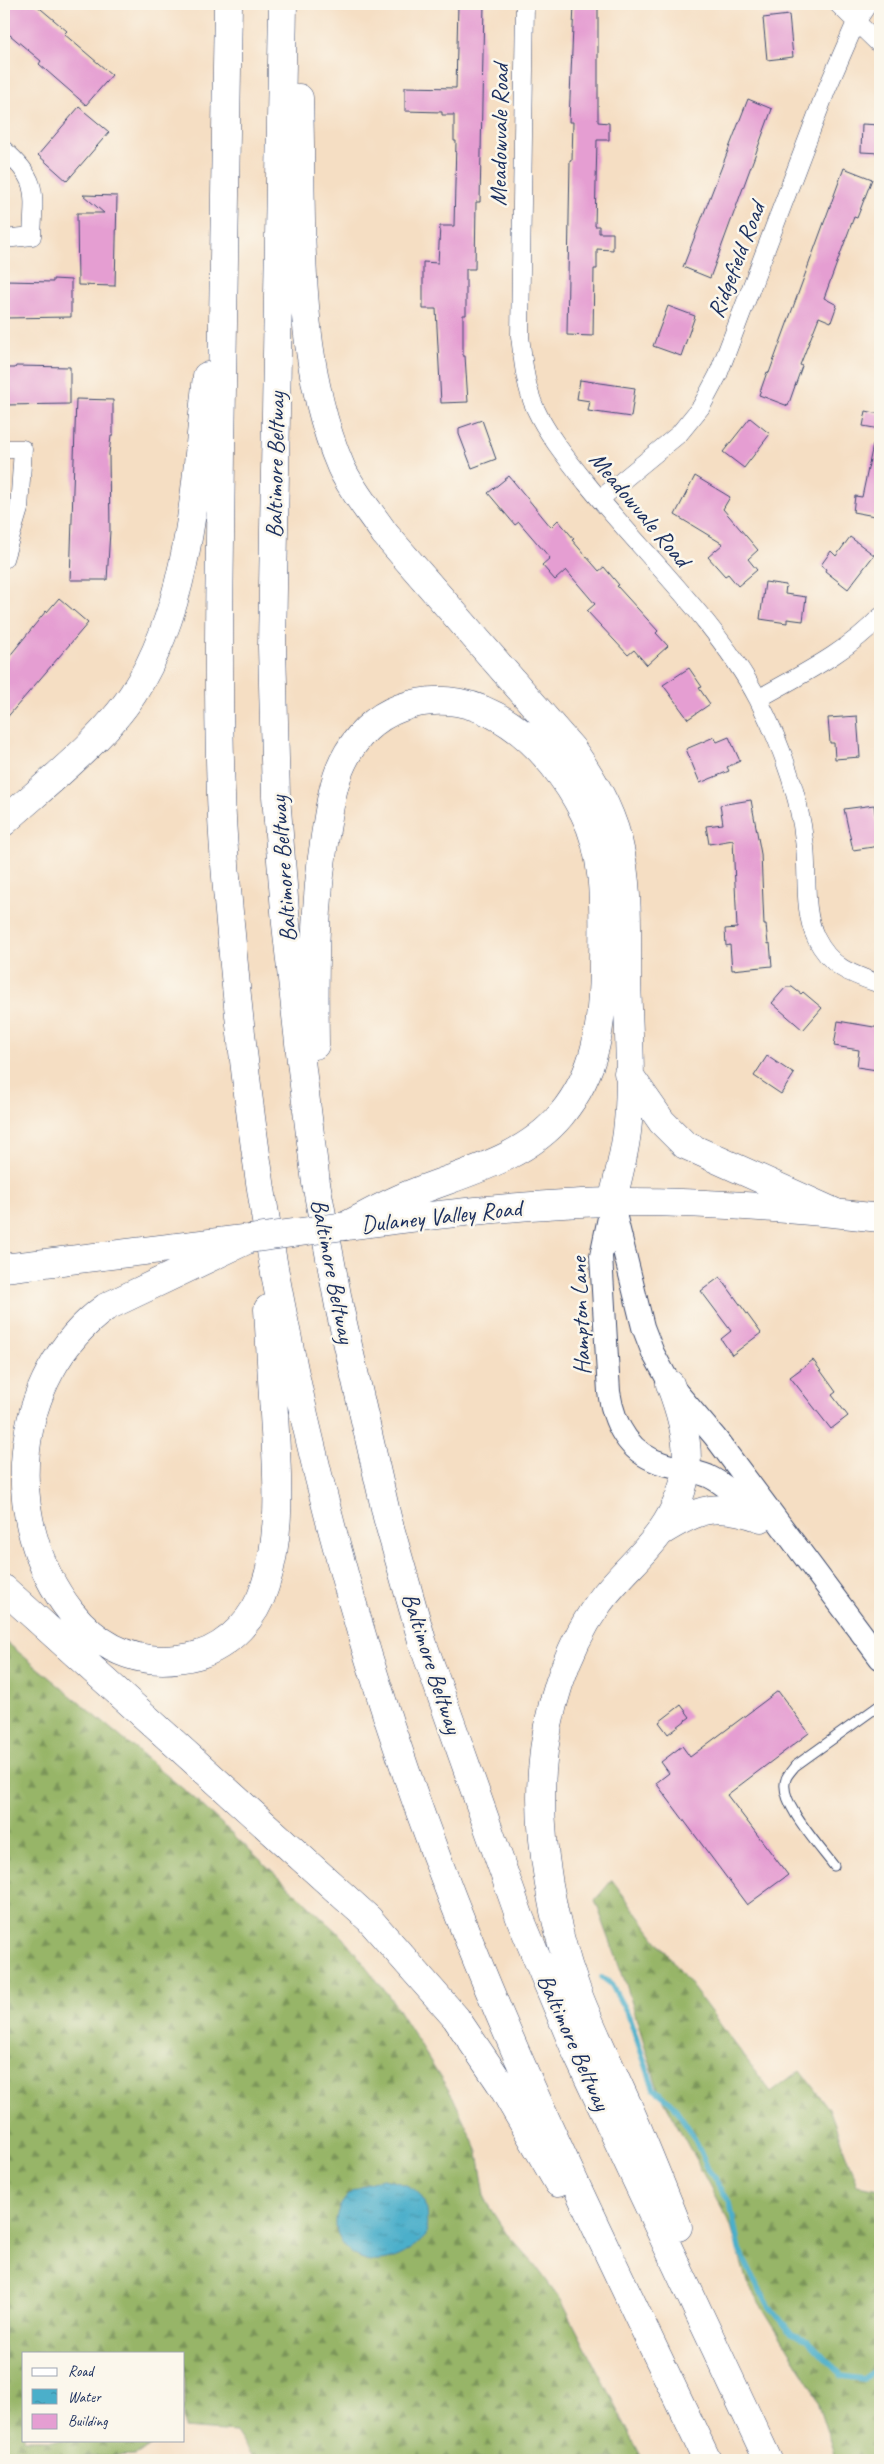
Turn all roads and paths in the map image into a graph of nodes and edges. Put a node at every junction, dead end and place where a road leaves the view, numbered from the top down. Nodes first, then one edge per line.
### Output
1 (217, 4) edge
2 (228, 4) edge
3 (283, 4) edge
4 (295, 4) edge
5 (525, 4) edge
6 (838, 4) edge
7 (868, 4) edge
8 (856, 22) junction
9 (880, 45) edge
10 (226, 106) junction
11 (4, 150) edge
12 (225, 218) junction
13 (4, 238) edge
14 (4, 449) edge
15 (600, 499) junction
16 (4, 559) edge
17 (880, 617) edge
18 (758, 699) junction
19 (4, 822) edge
20 (880, 984) edge
21 (628, 1073) junction
22 (316, 1183) junction
23 (261, 1193) junction
24 (612, 1202) junction
25 (410, 1206) junction
26 (834, 1212) junction
27 (880, 1218) edge
28 (177, 1259) junction
29 (4, 1268) edge
30 (670, 1384) junction
31 (688, 1468) junction
32 (761, 1518) junction
33 (661, 1532) junction
34 (812, 1568) junction
35 (4, 1589) edge
36 (880, 1658) edge
37 (880, 1705) edge
38 (834, 1866) dead end
39 (660, 2359) junction
40 (708, 2460) edge
41 (768, 2460) edge
42 (773, 2460) edge

1 - 10 main road
2 - 10 main road
3 - 22 main road, Baltimore Beltway
4 - 21 main road
5 - 15 street, Meadowvale Road
6 - 8 street
7 - 8 street, Ridgefield Road
8 - 9 street
8 - 15 street, Ridgefield Road
10 - 12 main road
11 - 13 street
12 - 19 main road
12 - 23 main road
14 - 16 street
15 - 18 street, Meadowvale Road
17 - 18 street
18 - 20 street, Meadowvale Road
21 - 24 main road
21 - 26 main road
22 - 25 main road, Dulaney Valley Road
22 - 41 main road, Baltimore Beltway
23 - 28 main road, Dulaney Valley Road
23 - 39 main road
24 - 25 main road, Dulaney Valley Road
24 - 26 main road, Dulaney Valley Road
24 - 30 street, Hampton Lane
24 - 31 street, Hampton Lane
25 - 28 main road, Dulaney Valley Road, bridge
26 - 27 main road, Dulaney Valley Road
28 - 29 main road
30 - 31 main road
30 - 34 street, Hampton Lane
31 - 32 street, Hampton Lane
31 - 33 main road
32 - 33 main road
32 - 34 street, Hampton Lane
33 - 42 main road
34 - 36 street, Hampton Lane
35 - 39 main road
37 - 38 lane
39 - 40 main road

